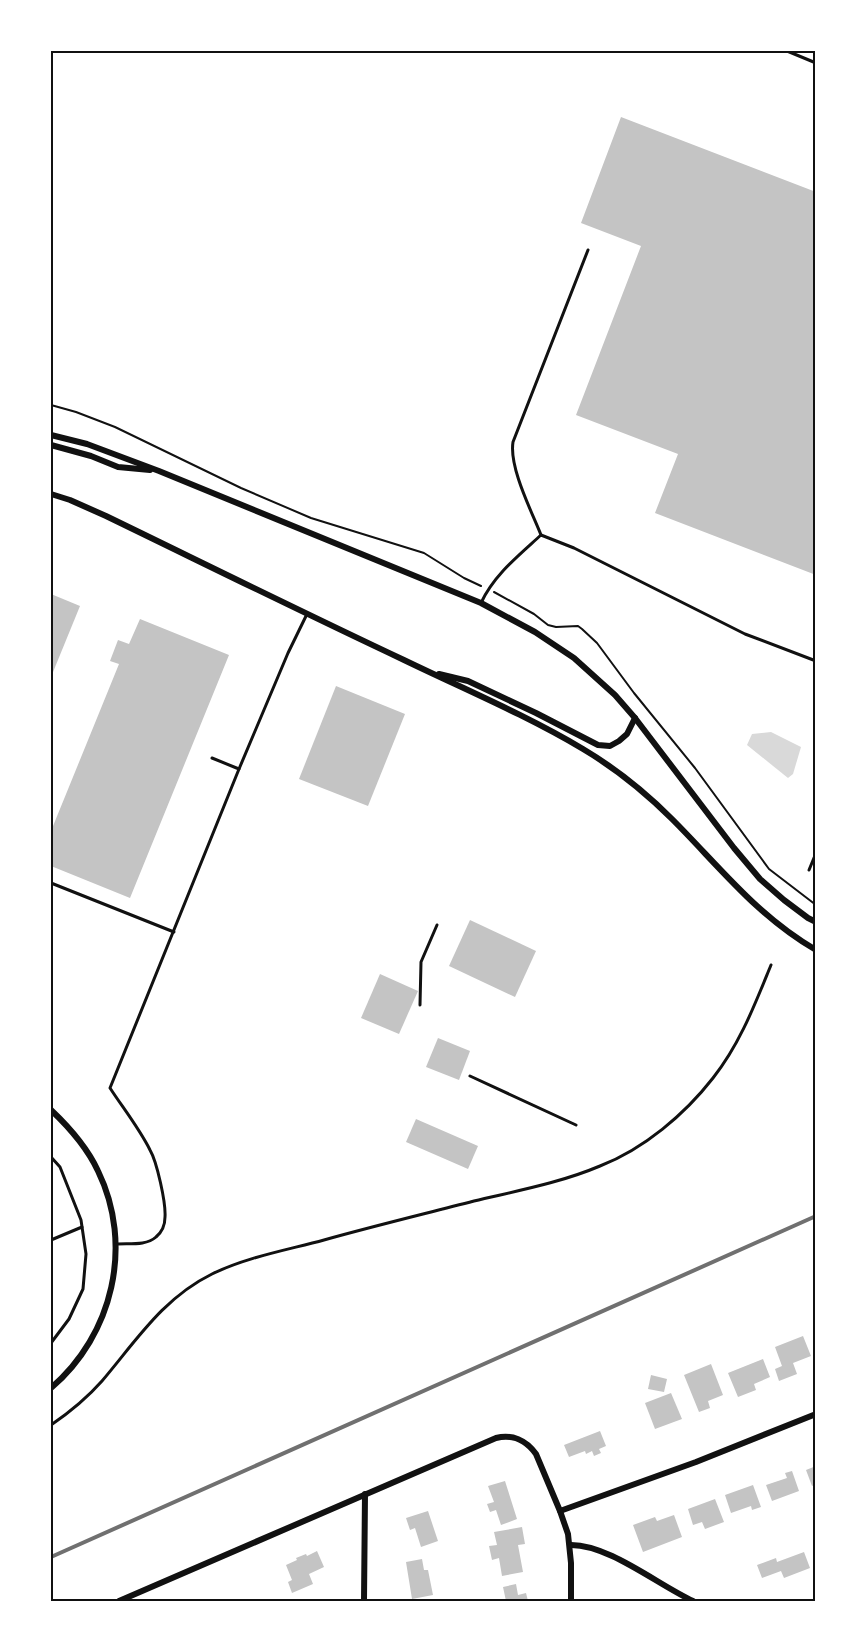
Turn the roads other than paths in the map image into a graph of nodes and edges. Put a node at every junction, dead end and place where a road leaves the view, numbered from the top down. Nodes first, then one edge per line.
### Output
1 (787, 51) edge
2 (816, 63) edge
3 (588, 250) dead end
4 (51, 435) edge
5 (51, 445) edge
6 (159, 471) junction
7 (51, 494) edge
8 (540, 535) junction
9 (481, 603) junction
10 (307, 614) junction
11 (816, 661) edge
12 (424, 670) junction
13 (635, 718) junction
14 (212, 758) dead end
15 (239, 769) junction
16 (816, 854) edge
17 (809, 870) dead end
18 (51, 883) edge
19 (816, 922) edge
20 (437, 925) dead end
21 (174, 932) junction
22 (816, 950) edge
23 (771, 965) dead end
24 (420, 1005) dead end
25 (470, 1076) dead end
26 (51, 1110) edge
27 (576, 1125) dead end
28 (51, 1157) edge
29 (82, 1227) junction
30 (51, 1240) edge
31 (116, 1244) junction
32 (51, 1343) edge
33 (51, 1388) edge
34 (816, 1414) edge
35 (51, 1425) edge
36 (365, 1494) junction
37 (560, 1510) junction
38 (570, 1545) junction
39 (119, 1601) edge
40 (364, 1601) edge
41 (572, 1601) edge
42 (693, 1601) edge

1 - 2 lane
3 - 8 lane
4 - 6 street
5 - 6 street
6 - 9 street
7 - 10 street
8 - 9 lane
8 - 11 lane
9 - 13 street
10 - 12 street
10 - 15 lane
12 - 13 street
12 - 22 street
13 - 19 street
14 - 15 lane
15 - 21 lane
16 - 17 lane
18 - 21 lane
20 - 24 lane
21 - 31 lane
23 - 35 lane
25 - 27 lane
26 - 31 street
28 - 29 lane
29 - 30 lane
29 - 32 lane
31 - 33 street
34 - 37 street
36 - 37 street
36 - 39 street
36 - 40 street
37 - 38 street
38 - 41 street
38 - 42 street

